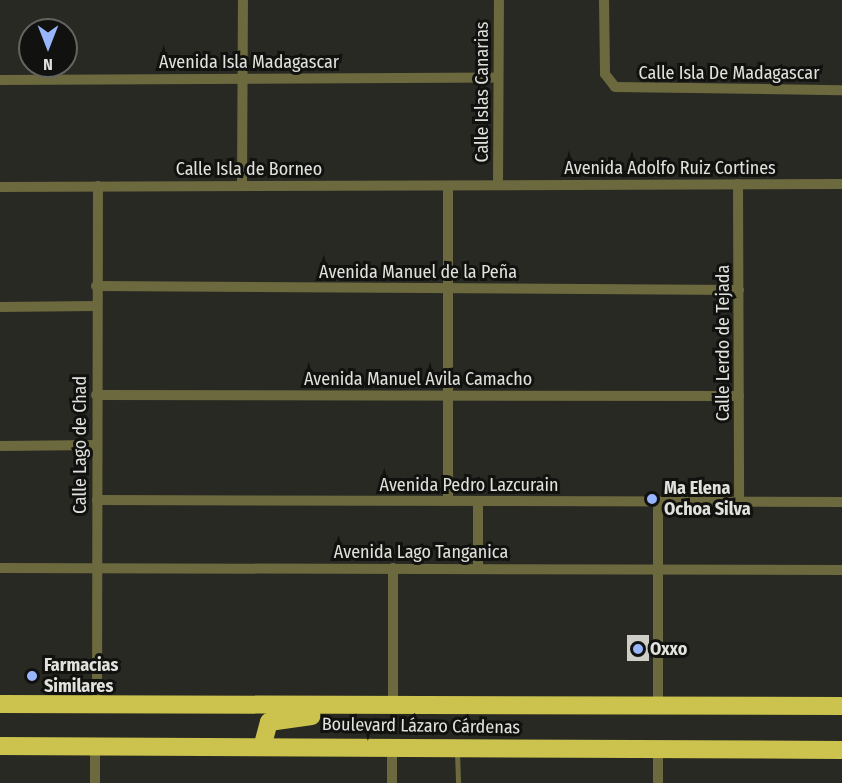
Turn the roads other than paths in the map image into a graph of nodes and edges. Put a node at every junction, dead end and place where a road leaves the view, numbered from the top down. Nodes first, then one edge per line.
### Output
1 (243, 0) edge
2 (499, 0) edge
3 (604, 0) edge
4 (498, 77) junction
5 (244, 79) junction
6 (0, 80) edge
7 (842, 90) edge
8 (498, 184) junction
9 (738, 184) junction
10 (842, 184) edge
11 (242, 185) junction
12 (98, 186) junction
13 (448, 186) junction
14 (0, 187) edge
15 (96, 286) junction
16 (449, 289) junction
17 (740, 290) junction
18 (96, 306) junction
19 (0, 307) edge
20 (96, 395) junction
21 (447, 396) junction
22 (740, 396) junction
23 (96, 445) junction
24 (0, 446) edge
25 (97, 500) junction
26 (448, 501) junction
27 (478, 501) junction
28 (740, 501) junction
29 (658, 502) junction
30 (842, 502) edge
31 (97, 567) junction
32 (0, 568) edge
33 (393, 568) junction
34 (478, 568) junction
35 (658, 568) junction
36 (842, 570) edge
37 (97, 703) junction
38 (0, 704) edge
39 (842, 706) edge
40 (364, 707) junction
41 (393, 707) junction
42 (658, 707) junction
43 (263, 744) junction
44 (95, 745) junction
45 (0, 746) edge
46 (392, 746) junction
47 (457, 747) junction
48 (658, 749) junction
49 (842, 750) edge
50 (95, 783) edge
51 (392, 783) edge
52 (458, 783) edge
53 (658, 783) edge

1 - 5 street
2 - 4 street, Calle Islas Canarias
3 - 7 street, Calle Isla De Madagascar
4 - 5 street, Avenida Isla Madagascar
4 - 8 street, Calle Islas Canarias
5 - 6 street, Avenida Isla Madagascar
5 - 11 street
8 - 9 street, Avenida Adolfo Ruiz Cortines
8 - 13 street, Calle Isla de Borneo
9 - 10 street, Avenida Adolfo Ruiz Cortines
9 - 17 street, Calle Lerdo de Tejada
11 - 12 street, Calle Isla de Borneo
11 - 13 street, Calle Isla de Borneo
12 - 14 street, Calle Isla de Borneo
12 - 15 street, Calle Lago de Chad
13 - 16 street
15 - 16 street, Avenida Manuel de la Peña
15 - 18 street, Calle Lago de Chad
16 - 17 street, Avenida Manuel de la Peña
16 - 21 street
17 - 22 street, Calle Lerdo de Tejada
18 - 19 street
18 - 20 street, Calle Lago de Chad
20 - 21 street, Avenida Manuel Avila Camacho
20 - 23 street, Calle Lago de Chad
21 - 22 street, Avenida Manuel Avila Camacho
21 - 26 street
22 - 28 street, Calle Lerdo de Tejada
23 - 24 street
23 - 25 street, Calle Lago de Chad
25 - 26 street, Avenida Pedro Lazcurain
25 - 31 street, Calle Lago de Chad
26 - 27 street, Avenida Pedro Lazcurain
27 - 29 street, Avenida Pedro Lazcurain
27 - 34 street
28 - 29 street, Avenida Pedro Lazcurain
28 - 30 street, Avenida Pedro Lazcurain
29 - 35 street
31 - 32 street, Avenida Lago Tanganica
31 - 33 street, Avenida Lago Tanganica
31 - 37 street, Calle Lago de Chad
33 - 34 street, Avenida Lago Tanganica
33 - 41 street
34 - 35 street, Avenida Lago Tanganica
35 - 36 street, Avenida Lago Tanganica
35 - 42 street
37 - 38 highway, Boulevard Lázaro Cárdenas
37 - 40 highway, Boulevard Lázaro Cárdenas
39 - 42 highway, Boulevard Lázaro Cárdenas
40 - 41 highway, Boulevard Lázaro Cárdenas
40 - 43 highway
41 - 42 highway, Boulevard Lázaro Cárdenas
43 - 44 highway, Boulevard Lázaro Cárdenas
43 - 46 highway, Boulevard Lázaro Cárdenas
44 - 45 highway, Boulevard Lázaro Cárdenas
44 - 50 street
46 - 47 highway, Boulevard Lázaro Cárdenas
46 - 51 street
47 - 48 highway, Boulevard Lázaro Cárdenas
47 - 52 lane
48 - 49 highway, Boulevard Lázaro Cárdenas
48 - 53 street

